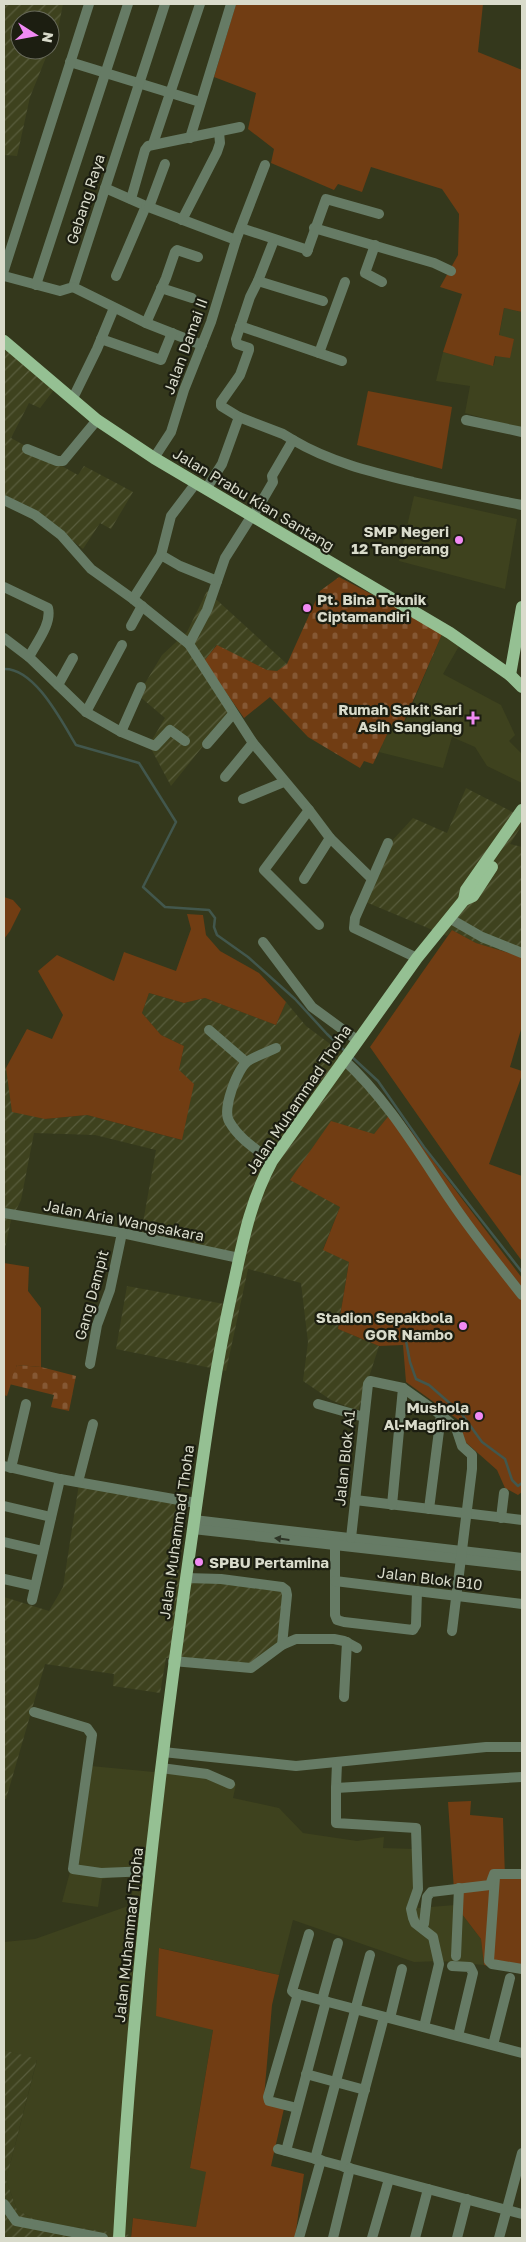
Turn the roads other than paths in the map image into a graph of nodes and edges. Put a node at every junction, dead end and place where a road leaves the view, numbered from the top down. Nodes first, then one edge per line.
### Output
1 (89, 4) edge
2 (128, 4) edge
3 (165, 4) edge
4 (200, 4) edge
5 (231, 4) edge
6 (70, 62) junction
7 (105, 73) junction
8 (139, 84) junction
9 (170, 93) junction
10 (200, 102) junction
11 (240, 127) dead end
12 (219, 132) junction
13 (190, 138) junction
14 (153, 144) junction
15 (165, 164) dead end
16 (266, 165) dead end
17 (104, 188) junction
18 (131, 199) junction
19 (147, 206) junction
20 (379, 214) dead end
21 (182, 220) junction
22 (241, 228) junction
23 (314, 228) junction
24 (236, 240) junction
25 (274, 240) junction
26 (374, 244) junction
27 (198, 257) dead end
28 (4, 270) edge
29 (451, 271) dead end
30 (4, 276) edge
31 (116, 276) dead end
32 (258, 281) junction
33 (345, 282) dead end
34 (382, 282) dead end
35 (36, 285) junction
36 (73, 288) junction
37 (162, 288) junction
38 (192, 298) dead end
39 (323, 302) dead end
40 (114, 308) junction
41 (146, 323) junction
42 (240, 326) junction
43 (172, 333) junction
44 (101, 339) junction
45 (4, 341) edge
46 (202, 345) junction
47 (319, 352) junction
48 (342, 361) dead end
49 (72, 398) junction
50 (239, 416) junction
51 (97, 420) junction
52 (466, 420) dead end
53 (522, 432) edge
54 (293, 440) junction
55 (27, 449) dead end
56 (154, 458) junction
57 (201, 486) junction
58 (4, 500) edge
59 (522, 505) edge
60 (253, 516) junction
61 (161, 555) junction
62 (217, 581) junction
63 (4, 587) edge
64 (133, 599) junction
65 (142, 606) junction
66 (522, 608) edge
67 (131, 626) dead end
68 (4, 638) edge
69 (189, 644) junction
70 (122, 645) dead end
71 (29, 657) junction
72 (73, 658) dead end
73 (510, 675) junction
74 (58, 685) junction
75 (522, 687) edge
76 (141, 688) dead end
77 (86, 712) junction
78 (233, 714) junction
79 (121, 732) junction
80 (185, 741) dead end
81 (253, 743) junction
82 (208, 744) dead end
83 (226, 777) dead end
84 (284, 782) junction
85 (243, 799) dead end
86 (309, 810) junction
87 (522, 810) edge
88 (522, 824) edge
89 (330, 838) junction
90 (388, 843) dead end
91 (371, 878) junction
92 (304, 879) dead end
93 (464, 900) junction
94 (449, 918) junction
95 (319, 925) dead end
96 (263, 942) dead end
97 (522, 953) edge
98 (417, 958) junction
99 (209, 1030) dead end
100 (356, 1041) junction
101 (276, 1048) dead end
102 (345, 1057) junction
103 (246, 1062) junction
104 (272, 1161) junction
105 (4, 1213) edge
106 (122, 1233) junction
107 (239, 1258) junction
108 (522, 1295) edge
109 (90, 1364) dead end
110 (403, 1388) junction
111 (26, 1404) dead end
112 (318, 1404) dead end
113 (441, 1415) junction
114 (364, 1417) junction
115 (93, 1424) dead end
116 (7, 1467) edge
117 (60, 1479) junction
118 (78, 1482) junction
119 (504, 1493) dead end
120 (355, 1500) junction
121 (196, 1503) junction
122 (392, 1505) junction
123 (4, 1506) edge
124 (429, 1509) junction
125 (466, 1513) junction
126 (51, 1517) junction
127 (501, 1518) junction
128 (522, 1520) edge
129 (194, 1524) junction
130 (350, 1538) junction
131 (335, 1541) junction
132 (4, 1542) edge
133 (43, 1551) junction
134 (461, 1555) junction
135 (522, 1558) edge
136 (522, 1566) edge
137 (186, 1578) junction
138 (4, 1579) edge
139 (335, 1581) junction
140 (35, 1586) junction
141 (417, 1591) junction
142 (456, 1596) junction
143 (32, 1600) dead end
144 (522, 1604) edge
145 (452, 1630) dead end
146 (347, 1642) junction
147 (282, 1645) junction
148 (357, 1648) dead end
149 (173, 1661) junction
150 (344, 1697) dead end
151 (34, 1712) dead end
152 (522, 1747) edge
153 (163, 1752) junction
154 (337, 1763) junction
155 (162, 1768) junction
156 (522, 1777) edge
157 (230, 1784) dead end
158 (336, 1788) junction
159 (150, 1871) junction
160 (496, 1873) junction
161 (522, 1874) edge
162 (459, 1888) junction
163 (424, 1924) dead end
164 (309, 1934) dead end
165 (338, 1943) dead end
166 (370, 1955) dead end
167 (402, 1969) dead end
168 (522, 1969) edge
169 (510, 1978) dead end
170 (298, 1994) junction
171 (324, 2001) junction
172 (355, 2009) junction
173 (387, 2017) junction
174 (424, 2027) junction
175 (458, 2036) junction
176 (493, 2045) junction
177 (522, 2053) edge
178 (306, 2074) junction
179 (335, 2081) junction
180 (365, 2090) junction
181 (298, 2108) junction
182 (522, 2153) edge
183 (318, 2160) junction
184 (347, 2167) junction
185 (390, 2178) junction
186 (428, 2189) junction
187 (468, 2199) junction
188 (4, 2204) edge
189 (507, 2210) junction
190 (522, 2214) edge
191 (103, 2238) edge
192 (118, 2238) edge
193 (299, 2238) edge
194 (333, 2238) edge
195 (372, 2238) edge
196 (416, 2238) edge
197 (457, 2238) edge
198 (499, 2238) edge

1 - 6 street
2 - 7 street, Gebang Raya
3 - 8 street, Gebang Raya
4 - 9 street
5 - 10 street
6 - 7 street
6 - 28 street
7 - 8 street
7 - 35 street, Gebang Raya
8 - 9 street
8 - 17 street, Gebang Raya
9 - 10 street
9 - 14 street
10 - 13 street
11 - 12 street
12 - 13 street
12 - 21 street
13 - 14 street
14 - 18 street
15 - 19 street
16 - 22 street, Jalan Damai II
17 - 18 street
17 - 36 street, Gebang Raya
18 - 19 street
19 - 21 street
19 - 31 street
20 - 23 street
21 - 24 street
22 - 24 street, Jalan Damai II
22 - 25 street
23 - 25 street
23 - 26 street
24 - 46 street, Jalan Damai II
25 - 32 street
26 - 29 street
26 - 34 street
27 - 37 street
30 - 35 street
32 - 39 street
32 - 42 street
33 - 47 street
35 - 36 street
36 - 40 street
37 - 38 street
37 - 41 street
40 - 41 street
40 - 44 street
41 - 43 street
42 - 47 street
42 - 50 street
43 - 44 street
43 - 46 street
44 - 49 street
45 - 49 main road, Jalan Prabu Kian Santang
46 - 56 street, Jalan Damai II
47 - 48 street
49 - 51 main road, Jalan Prabu Kian Santang
50 - 54 street
50 - 57 street
51 - 55 street
51 - 56 main road, Jalan Prabu Kian Santang
52 - 53 street
54 - 59 street
54 - 60 street
56 - 57 main road, Jalan Prabu Kian Santang
57 - 60 main road, Jalan Prabu Kian Santang
57 - 61 street
58 - 64 street
60 - 62 street
60 - 73 main road, Jalan Prabu Kian Santang
61 - 62 street
61 - 64 street
62 - 69 street
63 - 71 street
64 - 65 street
65 - 67 street
65 - 69 street
66 - 73 main road
68 - 71 street
69 - 78 street
70 - 77 street
71 - 74 street
72 - 74 street
73 - 75 main road, Jalan Prabu Kian Santang
74 - 77 street
76 - 79 street
77 - 79 street
78 - 81 street
78 - 82 street
79 - 80 street
81 - 83 street
81 - 84 street
84 - 85 street
84 - 86 street
86 - 89 street
86 - 95 street
87 - 93 main road, Jalan Muhammad Thoha
88 - 93 main road, Jalan Muhammad Thoha
89 - 91 street
89 - 92 street
90 - 91 street
91 - 98 street
93 - 94 main road, Jalan Muhammad Thoha
94 - 97 street
94 - 98 main road, Jalan Muhammad Thoha
96 - 100 street
98 - 100 main road, Jalan Muhammad Thoha
99 - 103 street
100 - 102 main road, Jalan Muhammad Thoha
101 - 103 street
102 - 104 main road, Jalan Muhammad Thoha
102 - 108 street
103 - 104 street
104 - 107 main road, Jalan Muhammad Thoha
105 - 106 street, Jalan Aria Wangsakara
106 - 107 street, Jalan Aria Wangsakara
106 - 109 street, Gang Dampit
107 - 121 main road, Jalan Muhammad Thoha
110 - 113 street
110 - 114 street, Jalan Blok A1
110 - 122 street
111 - 116 street
112 - 114 street
113 - 124 street
113 - 125 street
114 - 120 street, Jalan Blok A1
115 - 118 street
116 - 117 street
117 - 118 street
117 - 126 street
118 - 121 street
119 - 127 street
120 - 122 street
120 - 130 street, Jalan Blok A1
121 - 129 main road, Jalan Muhammad Thoha
122 - 124 street
123 - 126 street
124 - 125 street
125 - 127 street
125 - 134 street
126 - 133 street
127 - 128 street
129 - 131 street
129 - 137 main road, Jalan Muhammad Thoha
130 - 131 street
130 - 134 street
131 - 134 street
131 - 139 street
132 - 133 street
133 - 140 street
134 - 135 street
134 - 136 street
134 - 142 street
137 - 147 street
137 - 149 main road, Jalan Muhammad Thoha
138 - 140 street
139 - 141 street, Jalan Blok B10
139 - 141 street
140 - 143 street
141 - 142 street, Jalan Blok B10
142 - 144 street, Jalan Blok B10
142 - 145 street
146 - 147 street
146 - 148 street
146 - 150 street
147 - 149 street
149 - 153 main road, Jalan Muhammad Thoha
151 - 159 street
152 - 154 street
153 - 154 street
153 - 155 main road, Jalan Muhammad Thoha
154 - 158 street
155 - 157 street
155 - 159 main road, Jalan Muhammad Thoha
156 - 158 street
158 - 174 street
159 - 192 main road, Jalan Muhammad Thoha
160 - 161 street
160 - 162 street
160 - 168 street
162 - 163 street
162 - 175 street
164 - 170 street
165 - 171 street
166 - 172 street
167 - 173 street
169 - 176 street
170 - 171 street
170 - 181 street
171 - 172 street
171 - 178 street
172 - 173 street
172 - 179 street
173 - 174 street
173 - 180 street
174 - 175 street
175 - 176 street
176 - 177 street
178 - 179 street
178 - 181 street
179 - 180 street
179 - 183 street
180 - 184 street
181 - 183 street
182 - 189 street
183 - 184 street
183 - 193 street
184 - 185 street
184 - 194 street
185 - 186 street
185 - 195 street
186 - 187 street
186 - 196 street
187 - 189 street
187 - 197 street
188 - 191 street
189 - 190 street
189 - 198 street

